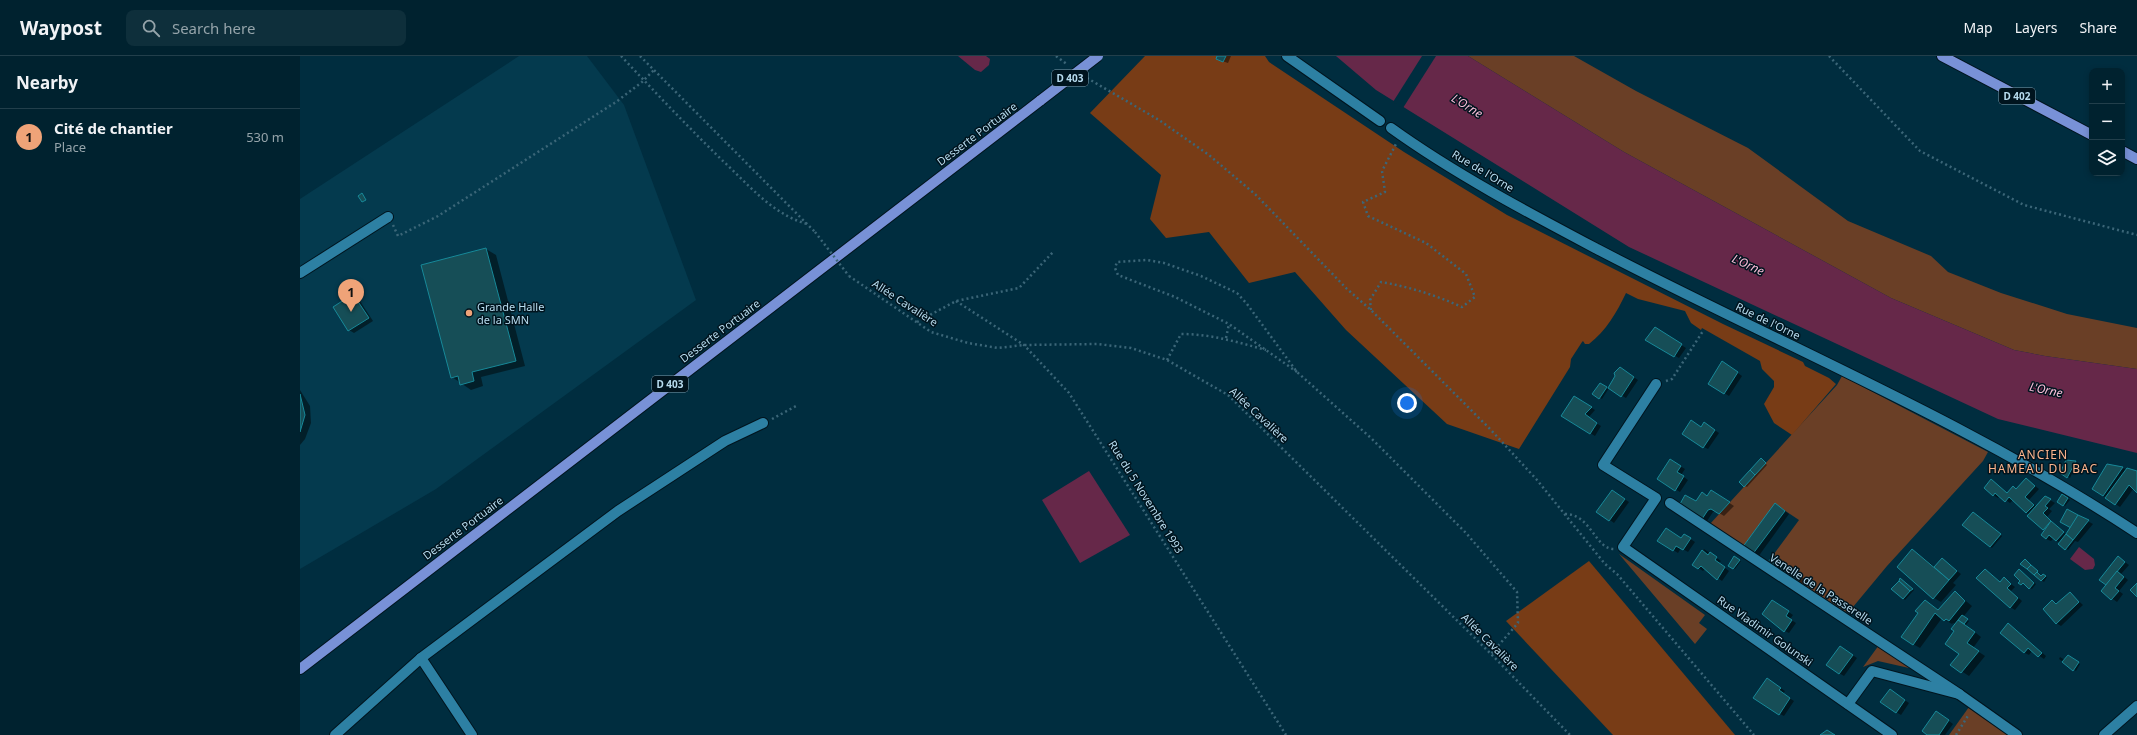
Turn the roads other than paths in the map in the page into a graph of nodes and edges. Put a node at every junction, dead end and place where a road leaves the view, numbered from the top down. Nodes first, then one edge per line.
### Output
1 (1098, 56) edge
2 (1287, 56) edge
3 (1942, 56) edge
4 (1380, 121) dead end
5 (1391, 128) dead end
6 (2089, 133) edge
7 (2125, 153) edge
8 (2137, 159) edge
9 (388, 217) road end
10 (300, 273) edge
11 (1656, 384) road end
12 (763, 423) road end
13 (1670, 504) dead end
14 (2137, 533) edge
15 (421, 658) junction
16 (300, 668) edge
17 (1959, 694) junction
18 (1848, 704) junction
19 (2137, 706) edge
20 (335, 735) edge
21 (472, 735) edge
22 (1892, 735) edge
23 (2017, 735) edge
24 (2104, 735) edge

1 - 16 main road, Desserte Portuaire / D 403, bridge
2 - 4 street
3 - 6 main road, D 402
5 - 14 street, Rue de l'Orne
7 - 8 main road
9 - 10 street
11 - 18 street, Rue Vladimir Golunski
12 - 15 street
13 - 17 street, Venelle de la Passerelle
15 - 20 street
15 - 21 street
17 - 18 street, Venelle de la Passerelle
17 - 23 street, Venelle de la Passerelle
18 - 22 street, Rue Vladimir Golunski
19 - 24 street

